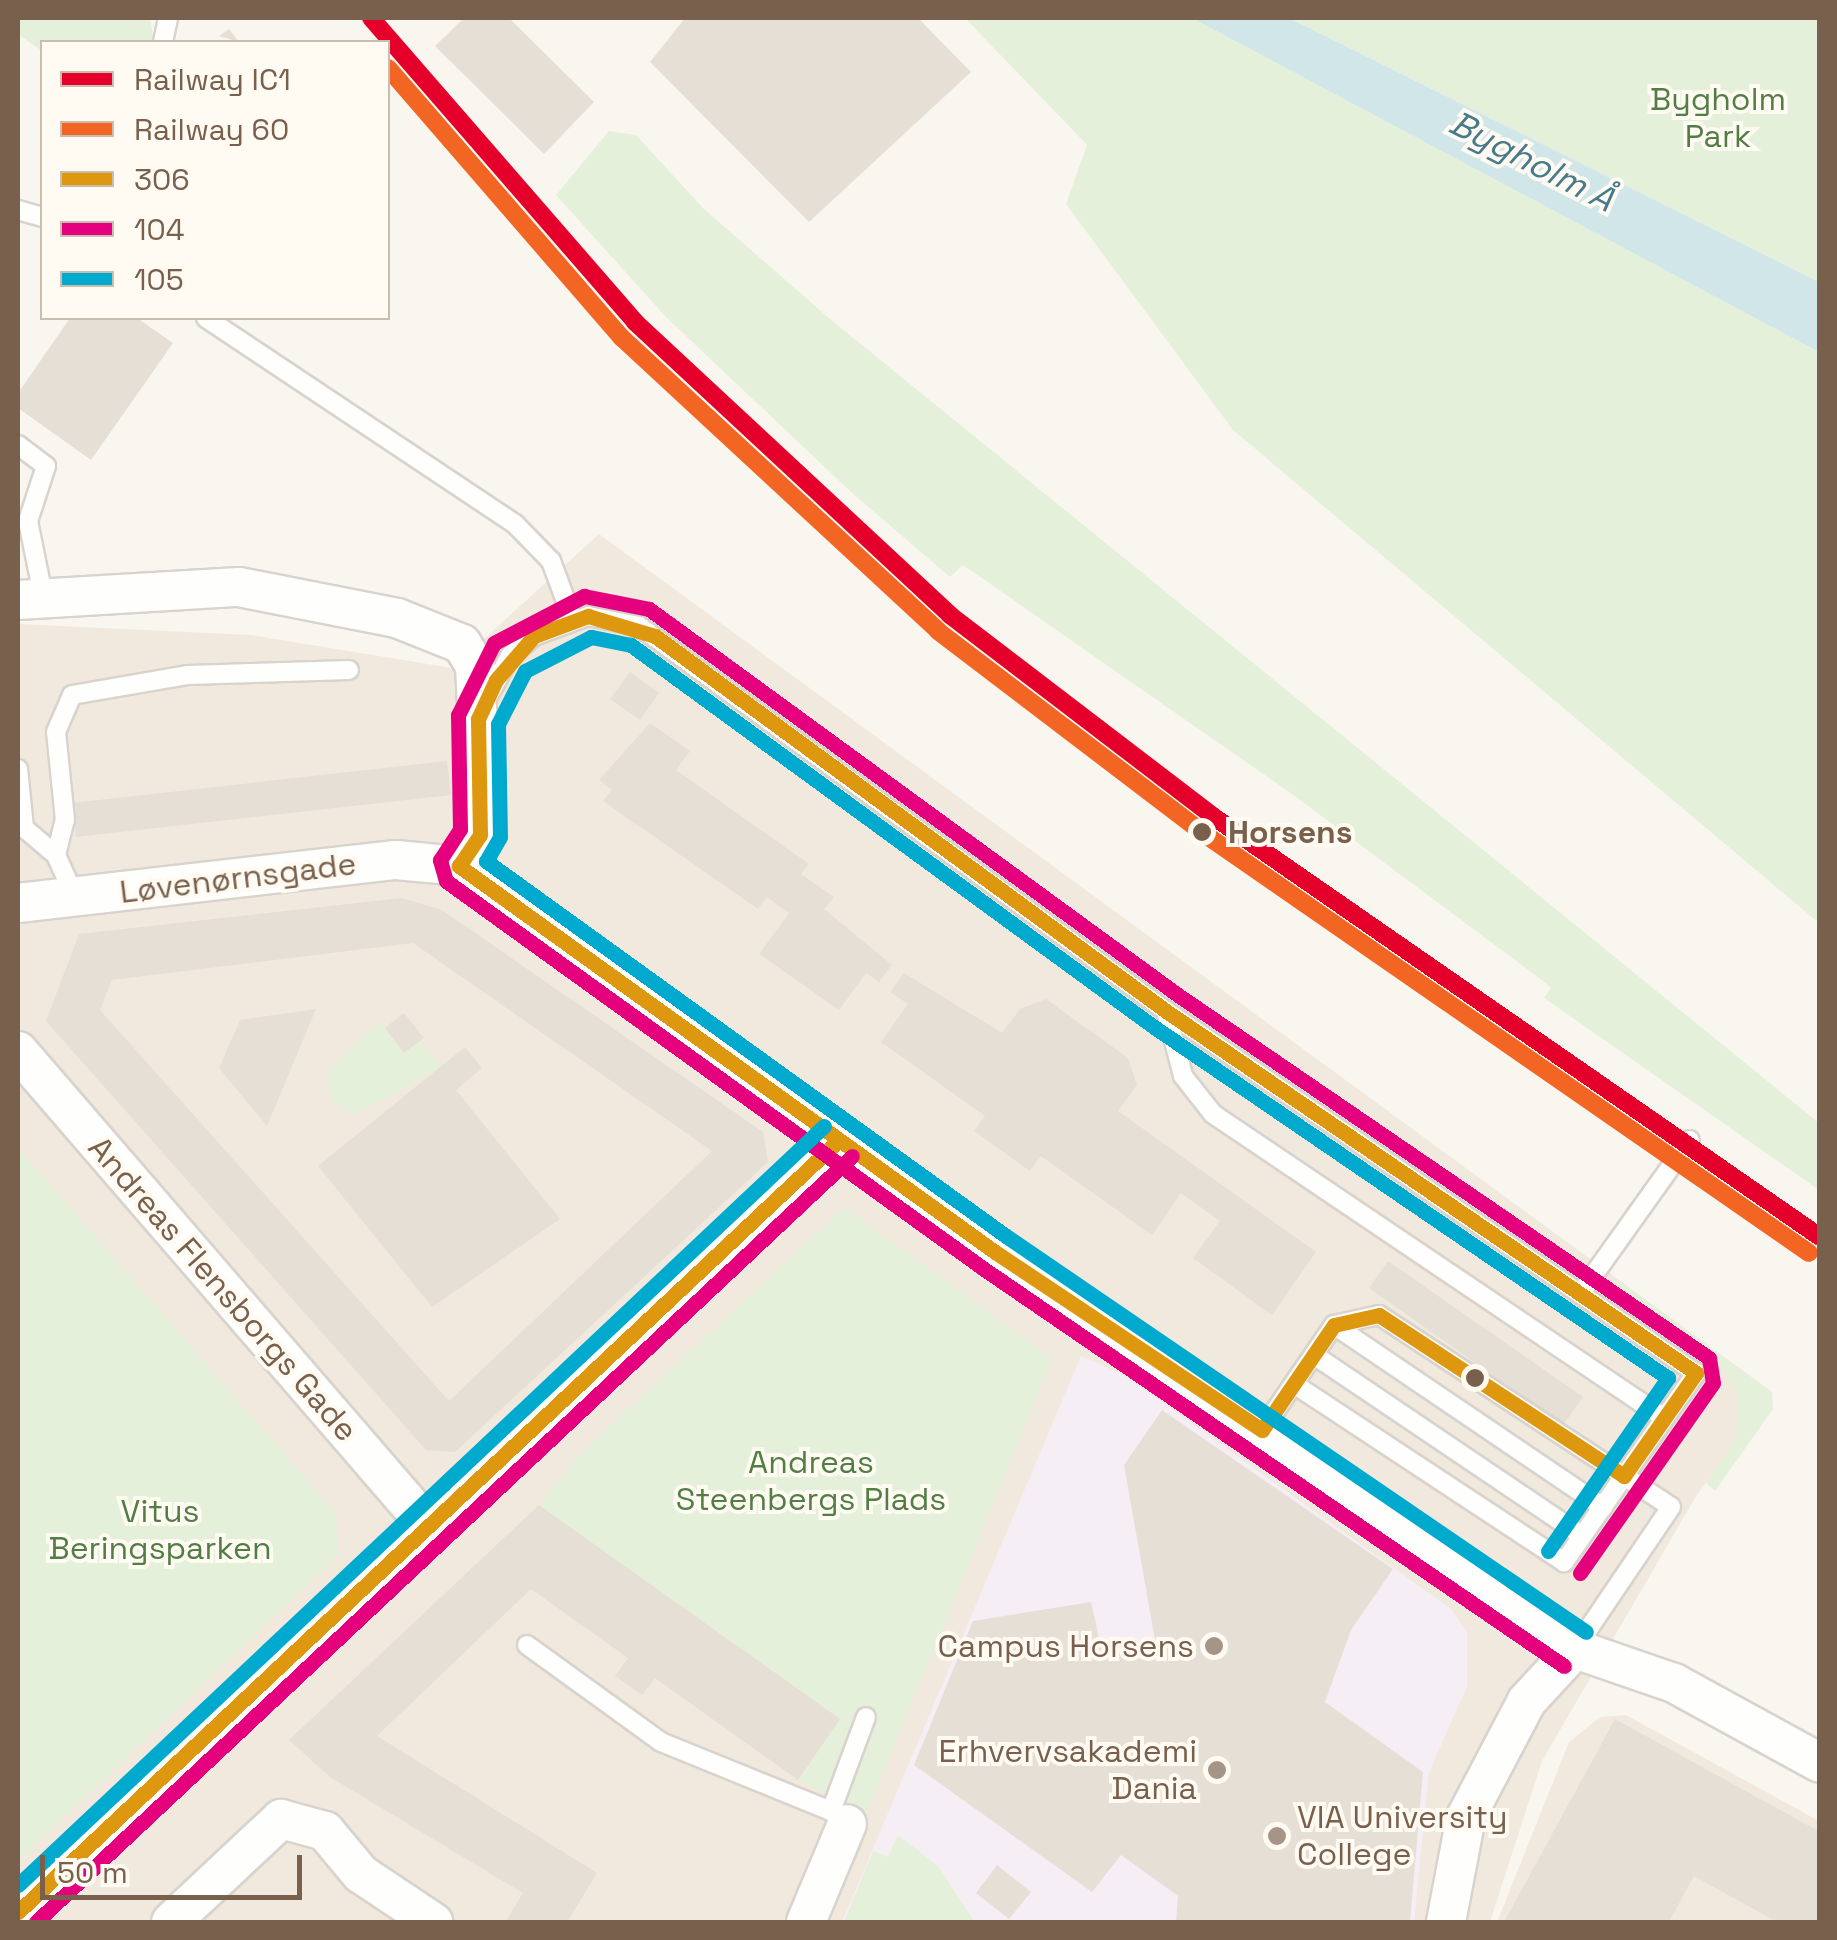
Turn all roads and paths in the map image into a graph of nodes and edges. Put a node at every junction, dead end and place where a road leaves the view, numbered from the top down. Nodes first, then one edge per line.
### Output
1 (209, 320) edge
2 (18, 445) edge
3 (30, 597) edge
4 (573, 620) junction
5 (349, 670) dead end
6 (478, 719) junction
7 (18, 770) edge
8 (21, 829) edge
9 (56, 855) junction
10 (459, 866) junction
11 (75, 897) junction
12 (18, 904) edge
13 (1166, 1011) junction
14 (18, 1051) edge
15 (1690, 1140) dead end
16 (838, 1141) junction
17 (1580, 1294) junction
18 (1334, 1326) junction
19 (1314, 1355) junction
20 (1294, 1384) junction
21 (1664, 1418) junction
22 (1262, 1430) junction
23 (1624, 1476) junction
24 (1603, 1507) junction
25 (428, 1526) junction
26 (1582, 1536) junction
27 (528, 1645) dead end
28 (1575, 1648) junction
29 (866, 1717) dead end
30 (1820, 1764) edge
31 (839, 1818) junction
32 (18, 1912) edge
33 (172, 1922) edge
34 (432, 1922) edge
35 (806, 1922) edge
36 (1446, 1922) edge

1 - 4 lane
2 - 3 lane
3 - 6 street
4 - 6 lane
4 - 13 lane
5 - 9 lane
6 - 10 street
7 - 8 lane
8 - 9 lane
9 - 11 lane
10 - 11 street, Løvenørnsgade
10 - 16 street
11 - 12 street, Løvenørnsgade
13 - 17 lane
13 - 21 lane
14 - 25 street, Andreas Flensborgs Gade
15 - 17 lane
16 - 22 street
16 - 25 street
17 - 21 lane
18 - 19 lane
18 - 23 lane
18 - 24 lane
19 - 20 lane
19 - 26 lane
20 - 22 lane
20 - 26 lane
21 - 23 lane
22 - 28 street
23 - 24 lane
23 - 28 lane
24 - 26 lane
25 - 32 street
27 - 31 lane
28 - 30 street
28 - 36 street
29 - 31 lane
31 - 35 street
33 - 34 street

